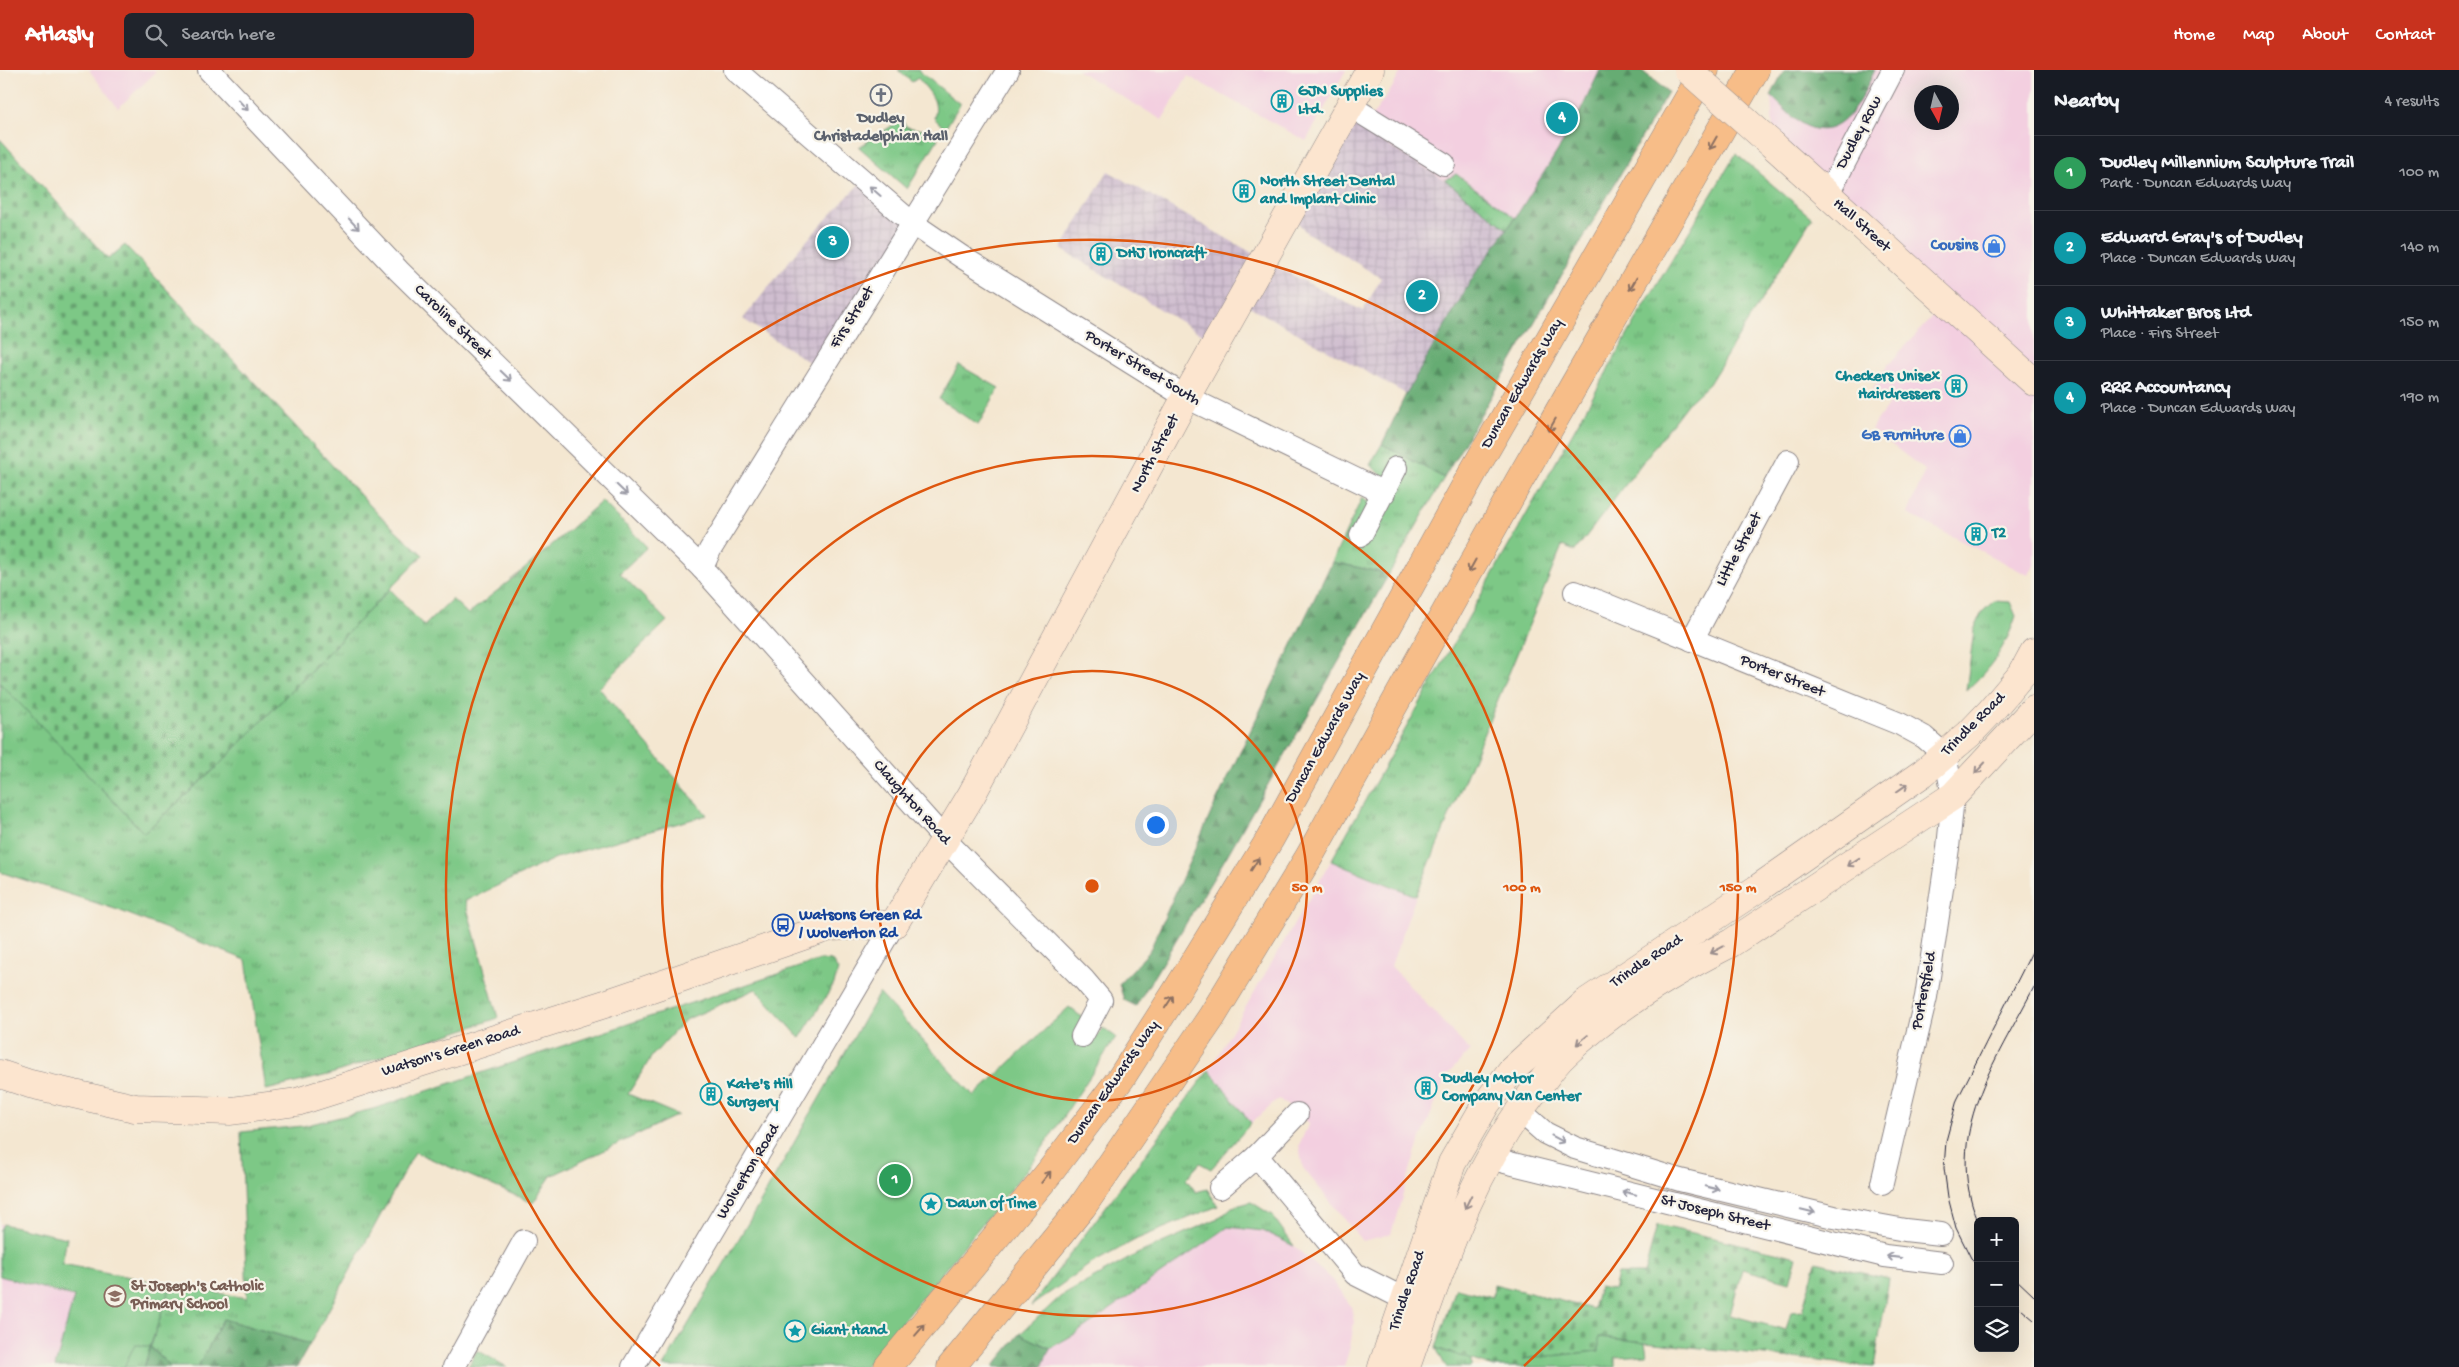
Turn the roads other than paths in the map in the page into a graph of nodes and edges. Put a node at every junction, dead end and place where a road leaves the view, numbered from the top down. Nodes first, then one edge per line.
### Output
1 (209, 70) edge
2 (735, 70) edge
3 (1008, 70) edge
4 (1370, 70) edge
5 (1688, 70) edge
6 (1705, 70) edge
7 (1755, 70) edge
8 (1893, 70) edge
9 (1350, 106) junction
10 (1444, 164) dead end
11 (1827, 196) junction
12 (912, 223) junction
13 (2034, 382) edge
14 (1186, 397) junction
15 (1788, 460) dead end
16 (1396, 468) dead end
17 (1384, 493) junction
18 (1361, 535) dead end
19 (702, 568) junction
20 (1575, 592) dead end
21 (1692, 640) junction
22 (2034, 652) edge
23 (2034, 709) edge
24 (1945, 755) junction
25 (1952, 796) junction
26 (946, 841) junction
27 (1757, 889) junction
28 (894, 924) junction
29 (1082, 1036) dead end
30 (0, 1074) edge
31 (1519, 1110) junction
32 (1298, 1114) dead end
33 (1482, 1139) junction
34 (1257, 1156) junction
35 (1882, 1183) dead end
36 (1220, 1188) dead end
37 (1941, 1234) dead end
38 (524, 1241) dead end
39 (1942, 1262) dead end
40 (1415, 1306) junction
41 (454, 1367) edge
42 (633, 1367) edge
43 (888, 1367) edge
44 (951, 1367) edge
45 (1382, 1367) edge
46 (1406, 1367) edge

1 -> 19 street, Caroline Street
12 -> 2 street, Porter Street South
3 - 12 street, Firs Street
4 - 9 main road, North Street
5 - 11 main road, Hall Street, bridge
43 -> 6 highway, Duncan Edwards Way
7 -> 44 highway
8 - 11 street, Dudley Row
9 - 10 street
9 - 14 main road, North Street
11 - 13 main road, Hall Street
12 - 14 street, Porter Street South
12 - 19 street, Firs Street
14 - 17 street, Porter Street South
14 - 26 main road, North Street
15 - 21 street, Little Street
16 - 17 street
17 - 18 street
19 - 26 street, Claughton Road
20 - 21 street, Porter Street
21 - 24 street, Porter Street
22 - 24 main road, Trindle Road
23 -> 25 main road, Trindle Road
24 - 25 street
27 -> 24 main road, Trindle Road
25 - 27 main road
25 -> 31 main road, Trindle Road
25 - 35 street, Portersfield
26 - 28 main road, North Street
26 - 29 street, Claughton Road
27 - 33 main road, Trindle Road
28 - 30 main road, Watson's Green Road
28 - 42 street, Wolverton Road
31 - 33 main road
31 -> 37 street, St Joseph Street
32 - 34 street
39 -> 33 street, St Joseph Street
33 -> 40 main road, Trindle Road
33 - 40 main road, Trindle Road
34 - 36 street
34 - 40 street
38 - 41 street
40 - 45 main road, Trindle Road
40 - 46 main road, Trindle Road

